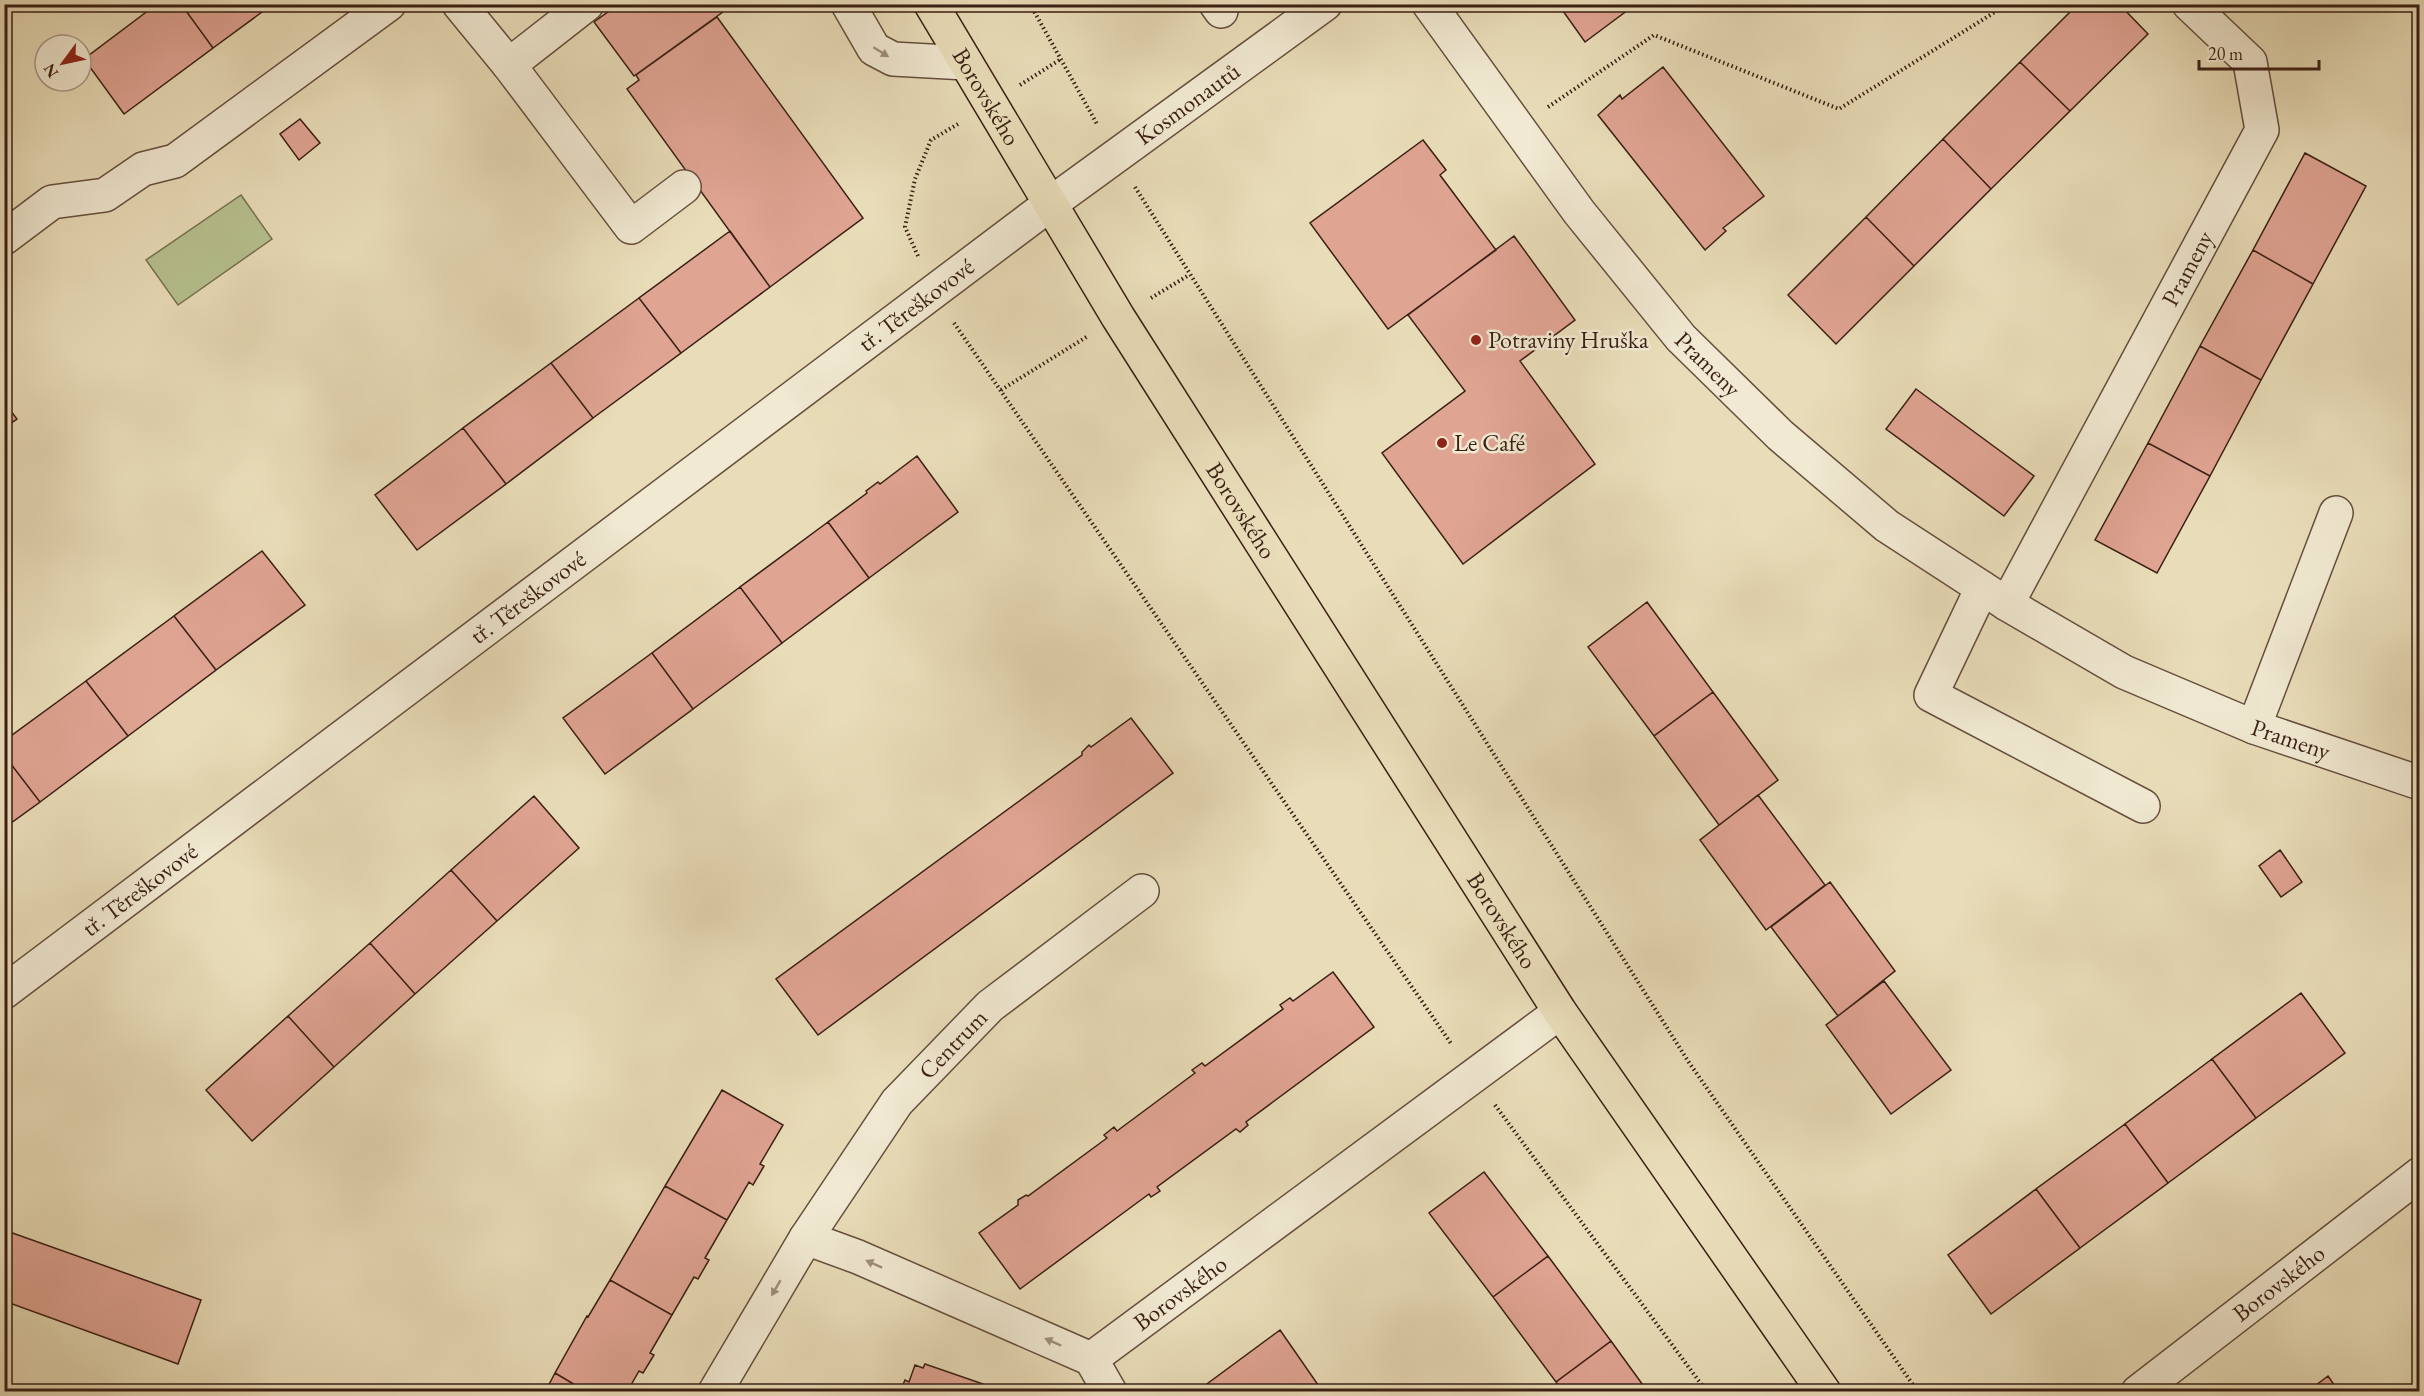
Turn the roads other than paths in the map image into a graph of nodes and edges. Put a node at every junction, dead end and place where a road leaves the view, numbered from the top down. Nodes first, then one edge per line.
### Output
1 (389, 4) edge
2 (459, 4) edge
3 (587, 4) edge
4 (848, 4) edge
5 (931, 4) edge
6 (1325, 4) edge
7 (1429, 4) edge
8 (2189, 4) edge
9 (966, 63) junction
10 (509, 65) junction
11 (684, 187) dead end
12 (1050, 204) junction
13 (4, 238) edge
14 (2336, 513) dead end
15 (1995, 596) junction
16 (2254, 727) junction
17 (2420, 783) edge
18 (2144, 806) dead end
19 (1142, 891) dead end
20 (4, 992) edge
21 (1560, 1012) junction
22 (2420, 1174) edge
23 (806, 1238) junction
24 (1091, 1359) junction
25 (716, 1392) edge
26 (1110, 1392) edge
27 (1824, 1392) edge
28 (2138, 1392) edge

1 - 13 street
2 - 10 street
3 - 10 street
4 -> 9 street
5 - 9 main road, Borovského
6 - 12 street, Kosmonautů
7 - 15 street, Prameny
8 - 15 street, Prameny
9 - 12 main road, Borovského
10 - 11 street
12 - 20 street, tř. Těreškovové
12 - 21 main road, Borovského
14 - 16 street
15 - 16 street, Prameny
15 - 18 street
16 - 17 street, Prameny
19 - 23 street, Centrum
21 - 24 street, Borovského
21 - 27 main road, Borovského
22 - 28 street, Borovského
24 -> 23 street
23 -> 25 street, Centrum
24 - 26 street

